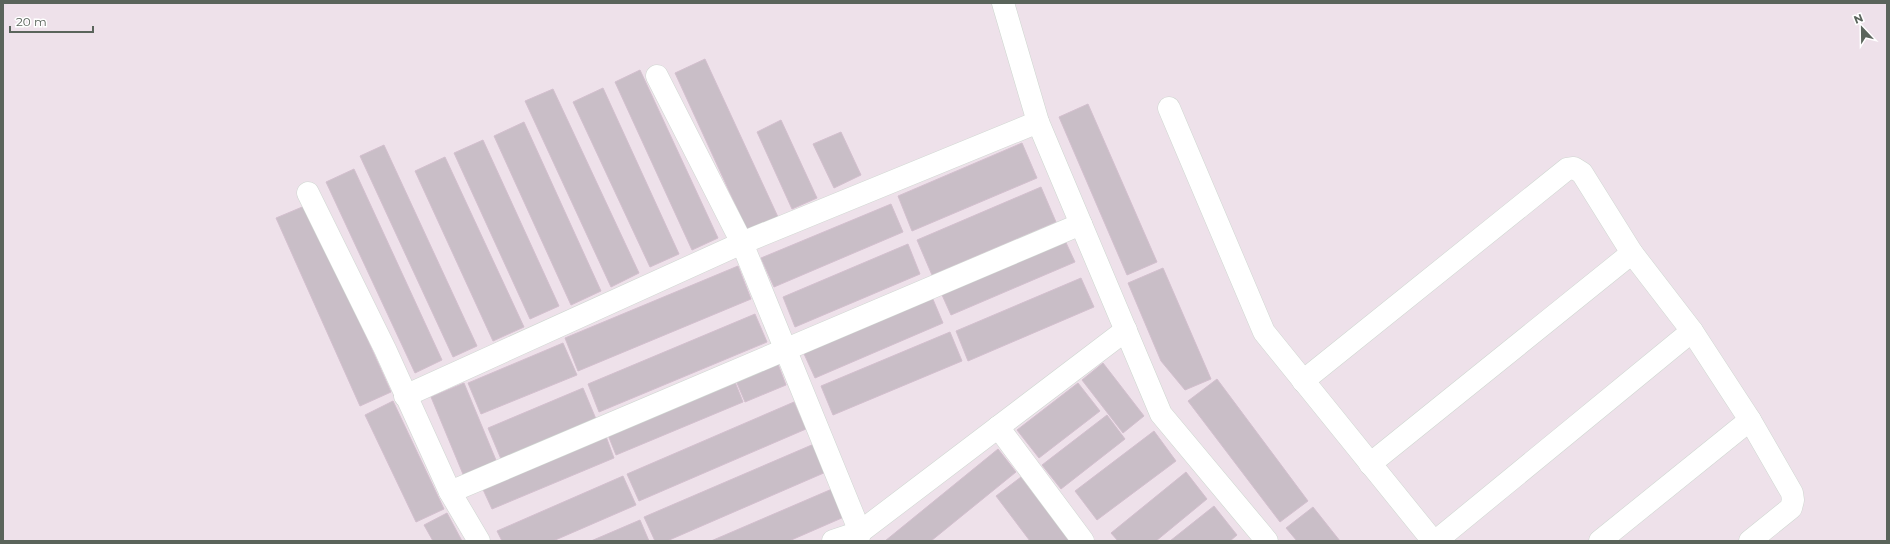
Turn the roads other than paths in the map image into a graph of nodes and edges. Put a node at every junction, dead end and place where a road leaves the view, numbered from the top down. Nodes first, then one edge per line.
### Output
1 (1004, 6) edge
2 (657, 76) dead end
3 (1169, 108) dead end
4 (1038, 122) junction
5 (308, 193) dead end
6 (1080, 224) junction
7 (742, 243) junction
8 (1632, 253) junction
9 (1126, 330) junction
10 (1692, 331) junction
11 (786, 348) junction
12 (1303, 381) junction
13 (405, 396) junction
14 (1750, 420) junction
15 (998, 427) junction
16 (1370, 464) junction
17 (450, 492) junction
18 (859, 537) edge
19 (479, 541) edge
20 (833, 541) edge
21 (1083, 541) edge
22 (1267, 541) edge
23 (1434, 541) edge
24 (1600, 541) edge
25 (1750, 541) edge

1 - 4 street
2 - 7 street
3 - 12 street
4 - 6 street
4 - 7 street
5 - 13 street
6 - 9 street
6 - 11 street
7 - 11 street
7 - 13 street
8 - 10 street
8 - 12 street
8 - 16 street
9 - 15 street
9 - 22 street
10 - 14 street
10 - 23 street
11 - 17 street
11 - 18 street
12 - 16 street
13 - 17 street
14 - 24 street
14 - 25 street
15 - 18 street
15 - 21 street
16 - 23 street
17 - 19 street
18 - 20 street

